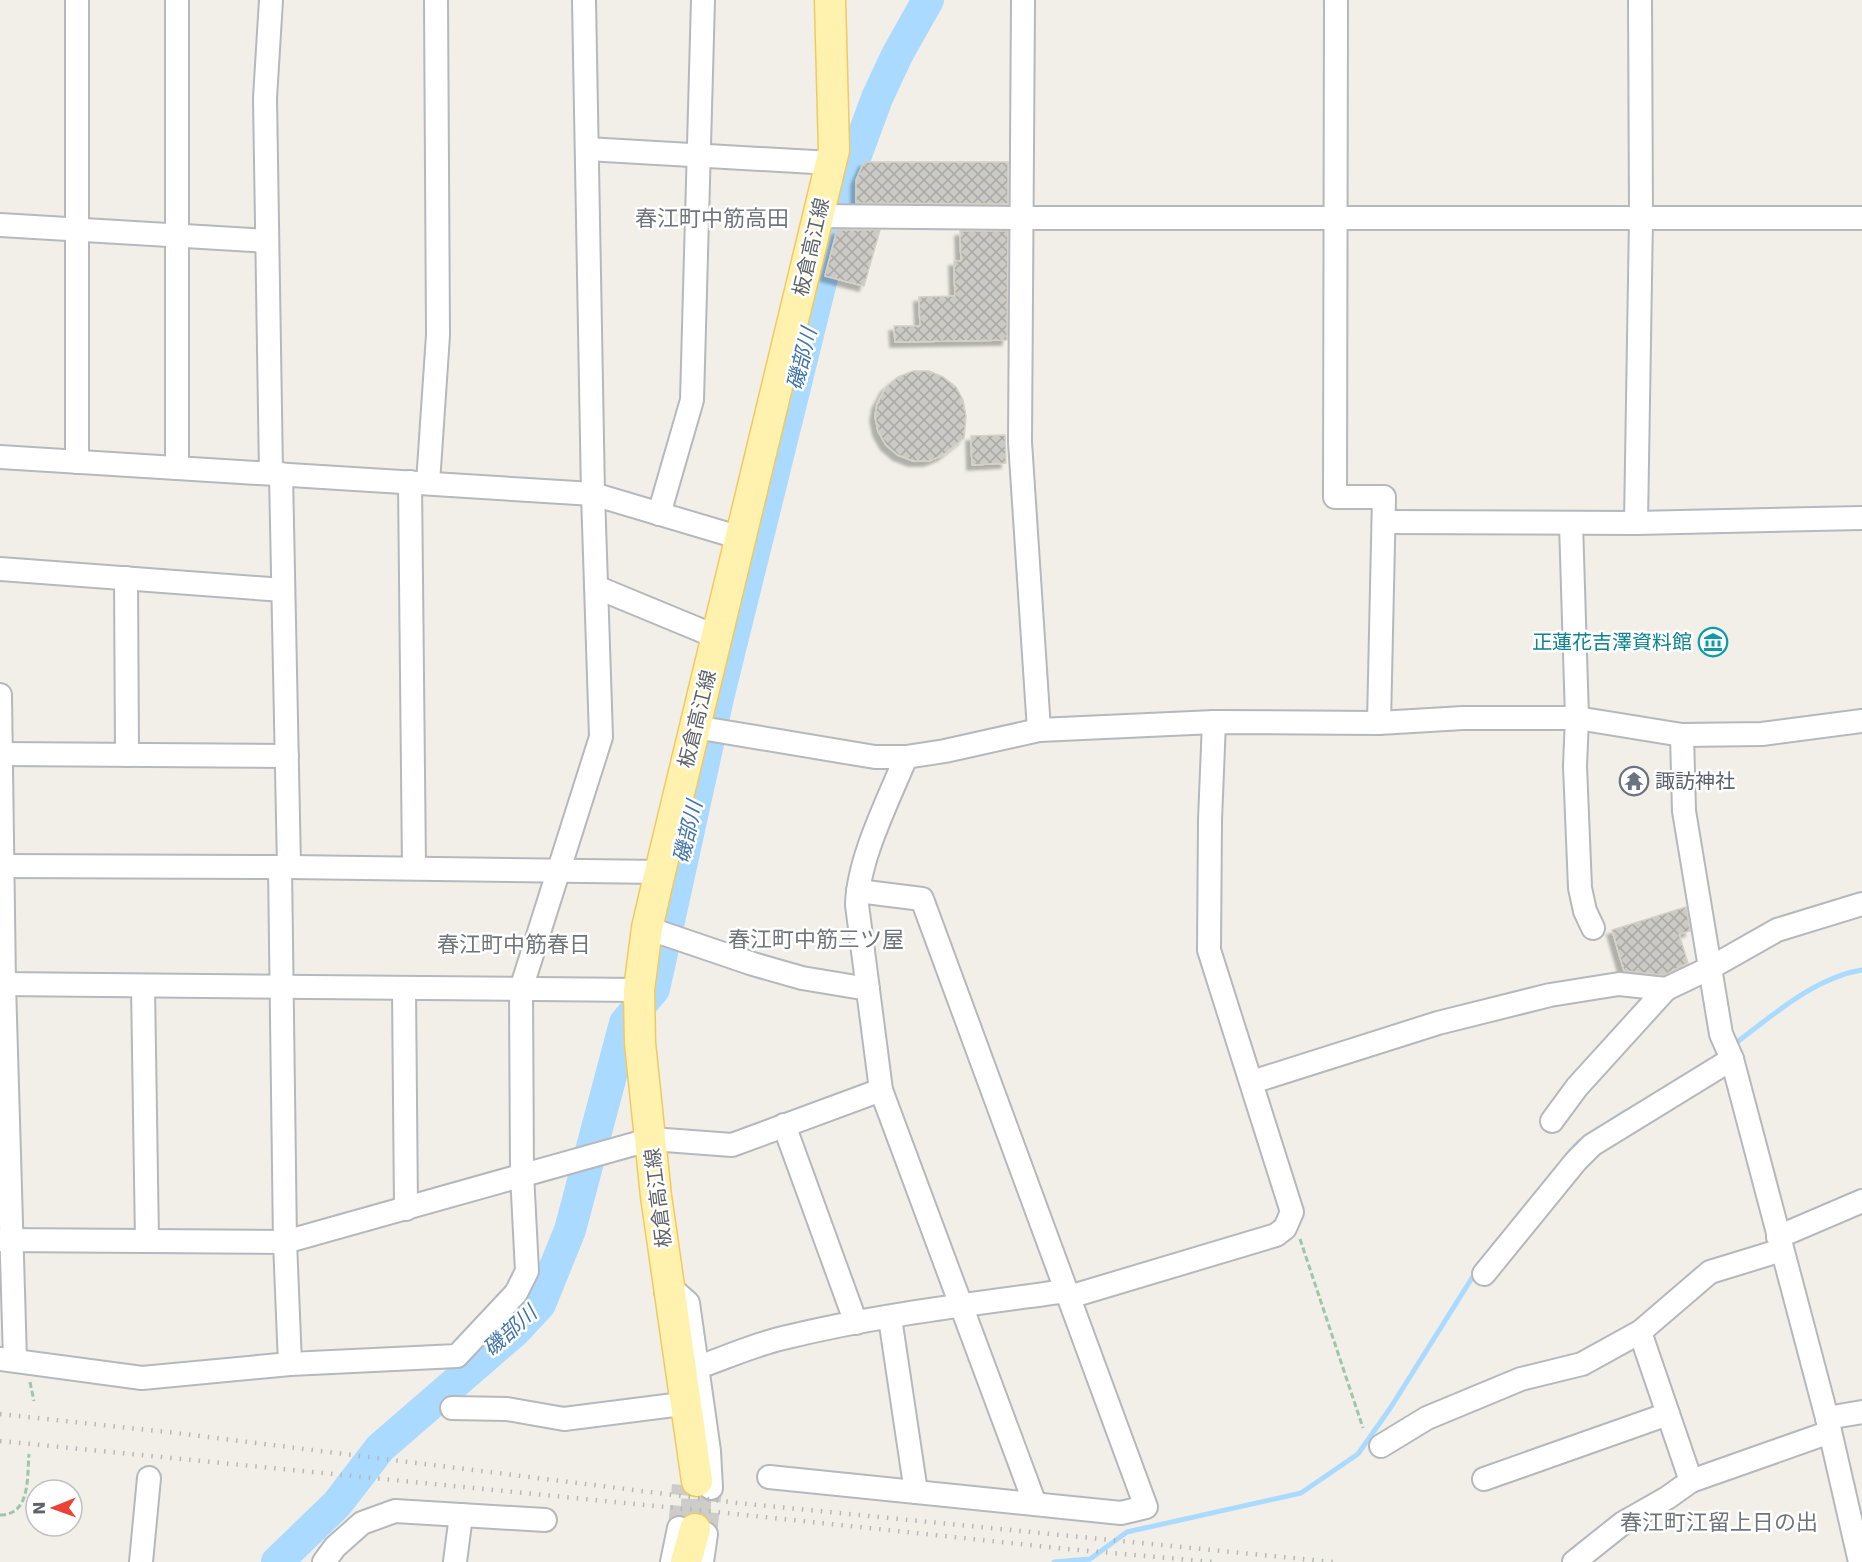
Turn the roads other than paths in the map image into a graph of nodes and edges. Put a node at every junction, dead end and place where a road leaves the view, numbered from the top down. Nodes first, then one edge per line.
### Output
1 (77, 0) edge
2 (177, 0) edge
3 (271, 0) edge
4 (436, 0) edge
5 (584, 0) edge
6 (703, 0) edge
7 (830, 0) edge
8 (1023, 0) edge
9 (1336, 0) edge
10 (1640, 0) edge
11 (587, 149) junction
12 (699, 154) junction
13 (831, 163) junction
14 (818, 216) junction
15 (1334, 217) junction
16 (1022, 218) junction
17 (1641, 218) junction
18 (1862, 218) edge
19 (0, 225) edge
20 (78, 229) junction
21 (178, 235) junction
22 (267, 241) junction
23 (0, 457) edge
24 (77, 462) junction
25 (177, 468) junction
26 (276, 473) junction
27 (419, 482) junction
28 (593, 494) junction
29 (659, 514) junction
30 (1862, 518) edge
31 (1384, 522) junction
32 (1571, 522) junction
33 (1636, 523) junction
34 (741, 538) junction
35 (0, 569) edge
36 (126, 578) junction
37 (596, 587) junction
38 (283, 590) junction
39 (717, 637) junction
40 (0, 695) edge
41 (1577, 718) junction
42 (1862, 721) edge
43 (1214, 722) junction
44 (1379, 723) junction
45 (695, 727) junction
46 (1039, 730) junction
47 (1682, 735) junction
48 (1, 754) edge
49 (128, 755) junction
50 (287, 756) junction
51 (906, 757) junction
52 (2, 866) edge
53 (284, 867) junction
54 (414, 868) junction
55 (559, 871) junction
56 (660, 872) junction
57 (858, 891) junction
58 (1862, 904) edge
59 (647, 928) junction
60 (1593, 928) dead end
61 (1710, 968) junction
62 (2, 984) edge
63 (143, 986) junction
64 (280, 987) junction
65 (404, 988) junction
66 (521, 989) junction
67 (868, 989) junction
68 (1666, 989) junction
69 (639, 990) junction
70 (1732, 1059) junction
71 (1252, 1082) junction
72 (881, 1090) junction
73 (1552, 1121) dead end
74 (784, 1125) junction
75 (652, 1139) junction
76 (522, 1174) junction
77 (1862, 1200) edge
78 (406, 1209) junction
79 (6, 1240) edge
80 (147, 1241) junction
81 (285, 1242) junction
82 (1780, 1243) junction
83 (1484, 1274) dead end
84 (669, 1286) junction
85 (1068, 1294) junction
86 (961, 1305) junction
87 (890, 1318) junction
88 (856, 1323) junction
89 (1640, 1332) junction
90 (7, 1360) edge
91 (290, 1364) junction
92 (696, 1368) junction
93 (674, 1405) junction
94 (452, 1408) dead end
95 (1862, 1412) edge
96 (1668, 1414) junction
97 (1829, 1425) junction
98 (1381, 1446) dead end
99 (770, 1477) dead end
100 (149, 1478) dead end
101 (1484, 1479) dead end
102 (1691, 1481) junction
103 (697, 1484) junction
104 (916, 1492) junction
105 (1035, 1504) junction
106 (461, 1515) junction
107 (544, 1520) dead end
108 (694, 1530) junction
109 (141, 1562) edge
110 (324, 1562) edge
111 (455, 1562) edge
112 (672, 1562) edge
113 (686, 1562) edge
114 (702, 1562) edge
115 (1574, 1562) edge
116 (1860, 1562) edge

1 - 20 street
2 - 21 street
3 - 22 street
4 - 27 street
5 - 11 street
6 - 12 street
7 - 13 main road, 板倉高江線
8 - 16 street
9 - 15 street
10 - 17 street
11 - 12 street
11 - 28 street
12 - 13 street
12 - 29 street
13 - 14 main road, 板倉高江線
14 - 16 street
14 - 34 main road, 板倉高江線
15 - 16 street
15 - 17 street
15 - 31 street
16 - 46 street
17 - 18 street
17 - 33 street
19 - 20 street
20 - 21 street
20 - 24 street
21 - 22 street
21 - 25 street
22 - 26 street
23 - 24 street
24 - 25 street
25 - 26 street
26 - 27 street
26 - 38 street
27 - 28 street
27 - 54 street
28 - 29 street
28 - 37 street
29 - 34 street
30 - 33 street
31 - 32 street
31 - 44 street
32 - 33 street
32 - 41 street
34 - 39 main road, 板倉高江線
35 - 36 street
36 - 38 street
36 - 49 street
37 - 39 street
37 - 55 street
38 - 50 street
39 - 45 main road, 板倉高江線
40 - 48 street
41 - 44 street
41 - 47 street
41 - 60 street
42 - 47 street
43 - 44 street
43 - 46 street
43 - 71 street
45 - 51 street
45 - 56 main road, 板倉高江線
46 - 51 street
47 - 61 street
48 - 49 street
48 - 52 street
49 - 50 street
50 - 53 street
51 - 57 street
52 - 53 street
52 - 62 street
53 - 54 street
53 - 64 street
54 - 55 street
55 - 56 street
55 - 66 street
56 - 59 main road, 板倉高江線
57 - 67 street
57 - 85 street
58 - 61 street
59 - 67 street
59 - 69 main road, 板倉高江線
61 - 68 street
61 - 70 street
62 - 63 street
62 - 79 street
63 - 64 street
63 - 80 street
64 - 65 street
64 - 81 street
65 - 66 street
65 - 78 street
66 - 69 street
66 - 76 street
67 - 72 street
68 - 71 street
68 - 73 street
69 - 75 main road, 板倉高江線
70 - 82 street
70 - 83 street
71 - 85 street
72 - 74 street
72 - 86 street
74 - 75 street
74 - 88 street
75 - 76 street
75 - 84 main road, 板倉高江線
76 - 78 street
76 - 91 street
77 - 82 street
78 - 81 street
79 - 80 street
79 - 90 street
80 - 81 street
81 - 91 street
82 - 89 street
82 - 97 street
84 - 92 street
84 - 93 street
84 - 103 main road, 板倉高江線
85 - 86 street
85 - 105 street
86 - 87 street
86 - 105 street
87 - 88 street
87 - 104 street
88 - 92 street
89 - 96 street
89 - 98 street
90 - 91 street
92 - 103 street
93 - 94 street
93 - 103 street
95 - 97 street
96 - 101 street
96 - 102 street
97 - 102 street
97 - 116 street
99 - 104 street
100 - 109 street
102 - 115 street
104 - 105 street
106 - 107 street
106 - 110 street
106 - 111 street
108 - 112 street
108 - 113 main road
108 - 114 street

